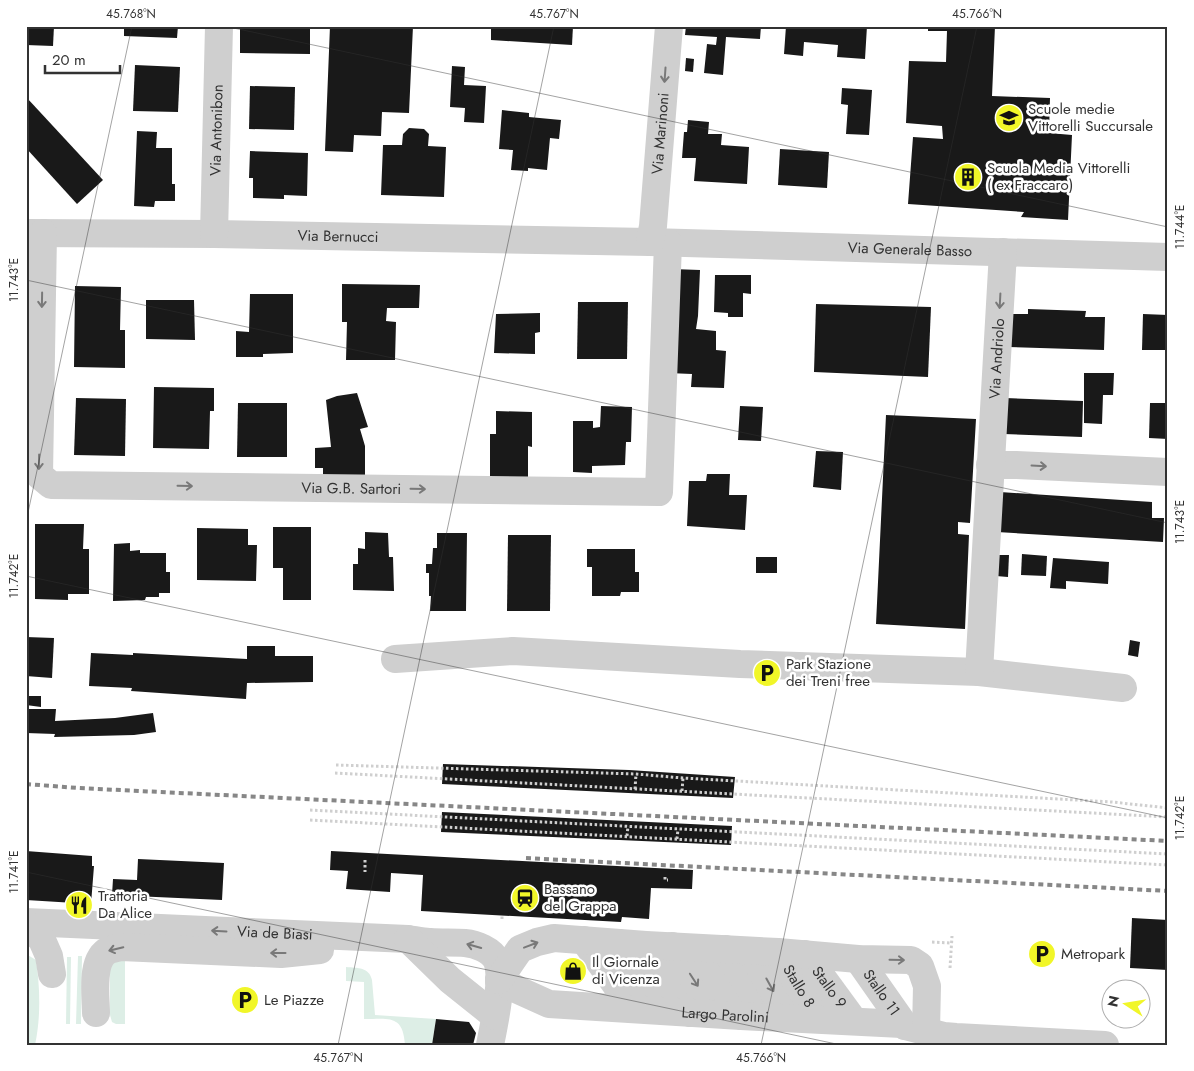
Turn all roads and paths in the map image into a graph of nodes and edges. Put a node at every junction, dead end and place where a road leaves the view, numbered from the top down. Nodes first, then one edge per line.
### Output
1 (219, 26) edge
2 (669, 26) edge
3 (34, 233) edge
4 (214, 234) junction
5 (659, 242) junction
6 (1003, 252) junction
7 (1168, 257) edge
8 (990, 465) junction
9 (1168, 472) edge
10 (395, 659) dead end
11 (979, 672) junction
12 (1123, 688) dead end
13 (336, 765) dead end
14 (335, 773) dead end
15 (636, 774) junction
16 (683, 778) junction
17 (676, 783) dead end
18 (682, 784) junction
19 (635, 789) junction
20 (682, 791) junction
21 (1168, 808) edge
22 (310, 810) dead end
23 (1168, 817) edge
24 (310, 820) dead end
25 (628, 826) junction
26 (678, 828) junction
27 (672, 833) dead end
28 (677, 833) junction
29 (627, 836) junction
30 (677, 839) junction
31 (1168, 854) edge
32 (365, 860) dead end
33 (1168, 865) edge
34 (365, 872) dead end
35 (26, 922) edge
36 (360, 938) junction
37 (584, 940) junction
38 (418, 941) junction
39 (619, 942) junction
40 (659, 946) junction
41 (738, 950) junction
42 (818, 956) junction
43 (858, 959) junction
44 (52, 974) dead end
45 (497, 1000) junction
46 (633, 1009) junction
47 (96, 1013) dead end
48 (728, 1015) junction
49 (819, 1019) junction
50 (866, 1022) junction
51 (915, 1029) junction
52 (956, 1041) edge
53 (490, 1045) edge
54 (1105, 1045) edge

1 - 4 street, Via Antonibon
2 -> 5 street, Via Marinoni
3 - 4 street, Via Bernucci
3 -> 5 street, Via G.B. Sartori
4 - 5 street, Via Bernucci
5 - 6 street, Via Generale Basso
6 - 7 street, Via Generale Basso
6 -> 8 street, Via Andriolo
8 -> 9 street
8 - 11 street, Via Andriolo
10 - 11 street
11 - 12 street
13 - 15 path
14 - 19 path
15 - 16 path
15 - 19 path
16 - 18 path
16 - 21 path
17 - 18 path
18 - 20 path
19 - 20 path
20 - 23 path
22 - 25 path
24 - 29 path
25 - 26 path
25 - 29 path
26 - 28 path
26 - 31 path
27 - 28 path
28 - 30 path
29 - 30 path
30 - 33 path
32 - 34 path
36 -> 35 street, Via de Biasi
35 - 44 street
36 - 38 street, Via de Biasi
36 -> 47 street
37 - 39 street
45 -> 37 street
37 - 46 street
38 - 45 street, Largo Parolini
45 -> 38 street, Via de Biasi
39 - 40 street
39 - 48 street
40 - 41 street
40 - 48 street
41 - 42 street
41 -> 48 street
41 -> 48 street
41 - 49 street, Stallo 8
42 - 43 street
42 - 50 street, Stallo 9
43 - 51 street, Stallo 11
43 -> 51 street
45 - 46 street, Largo Parolini
45 - 53 street
46 - 48 street, Largo Parolini
48 - 49 street, Largo Parolini
49 - 50 street, Largo Parolini
50 - 51 street, Largo Parolini
51 - 52 street, Largo Parolini
52 - 54 street, Largo Parolini

